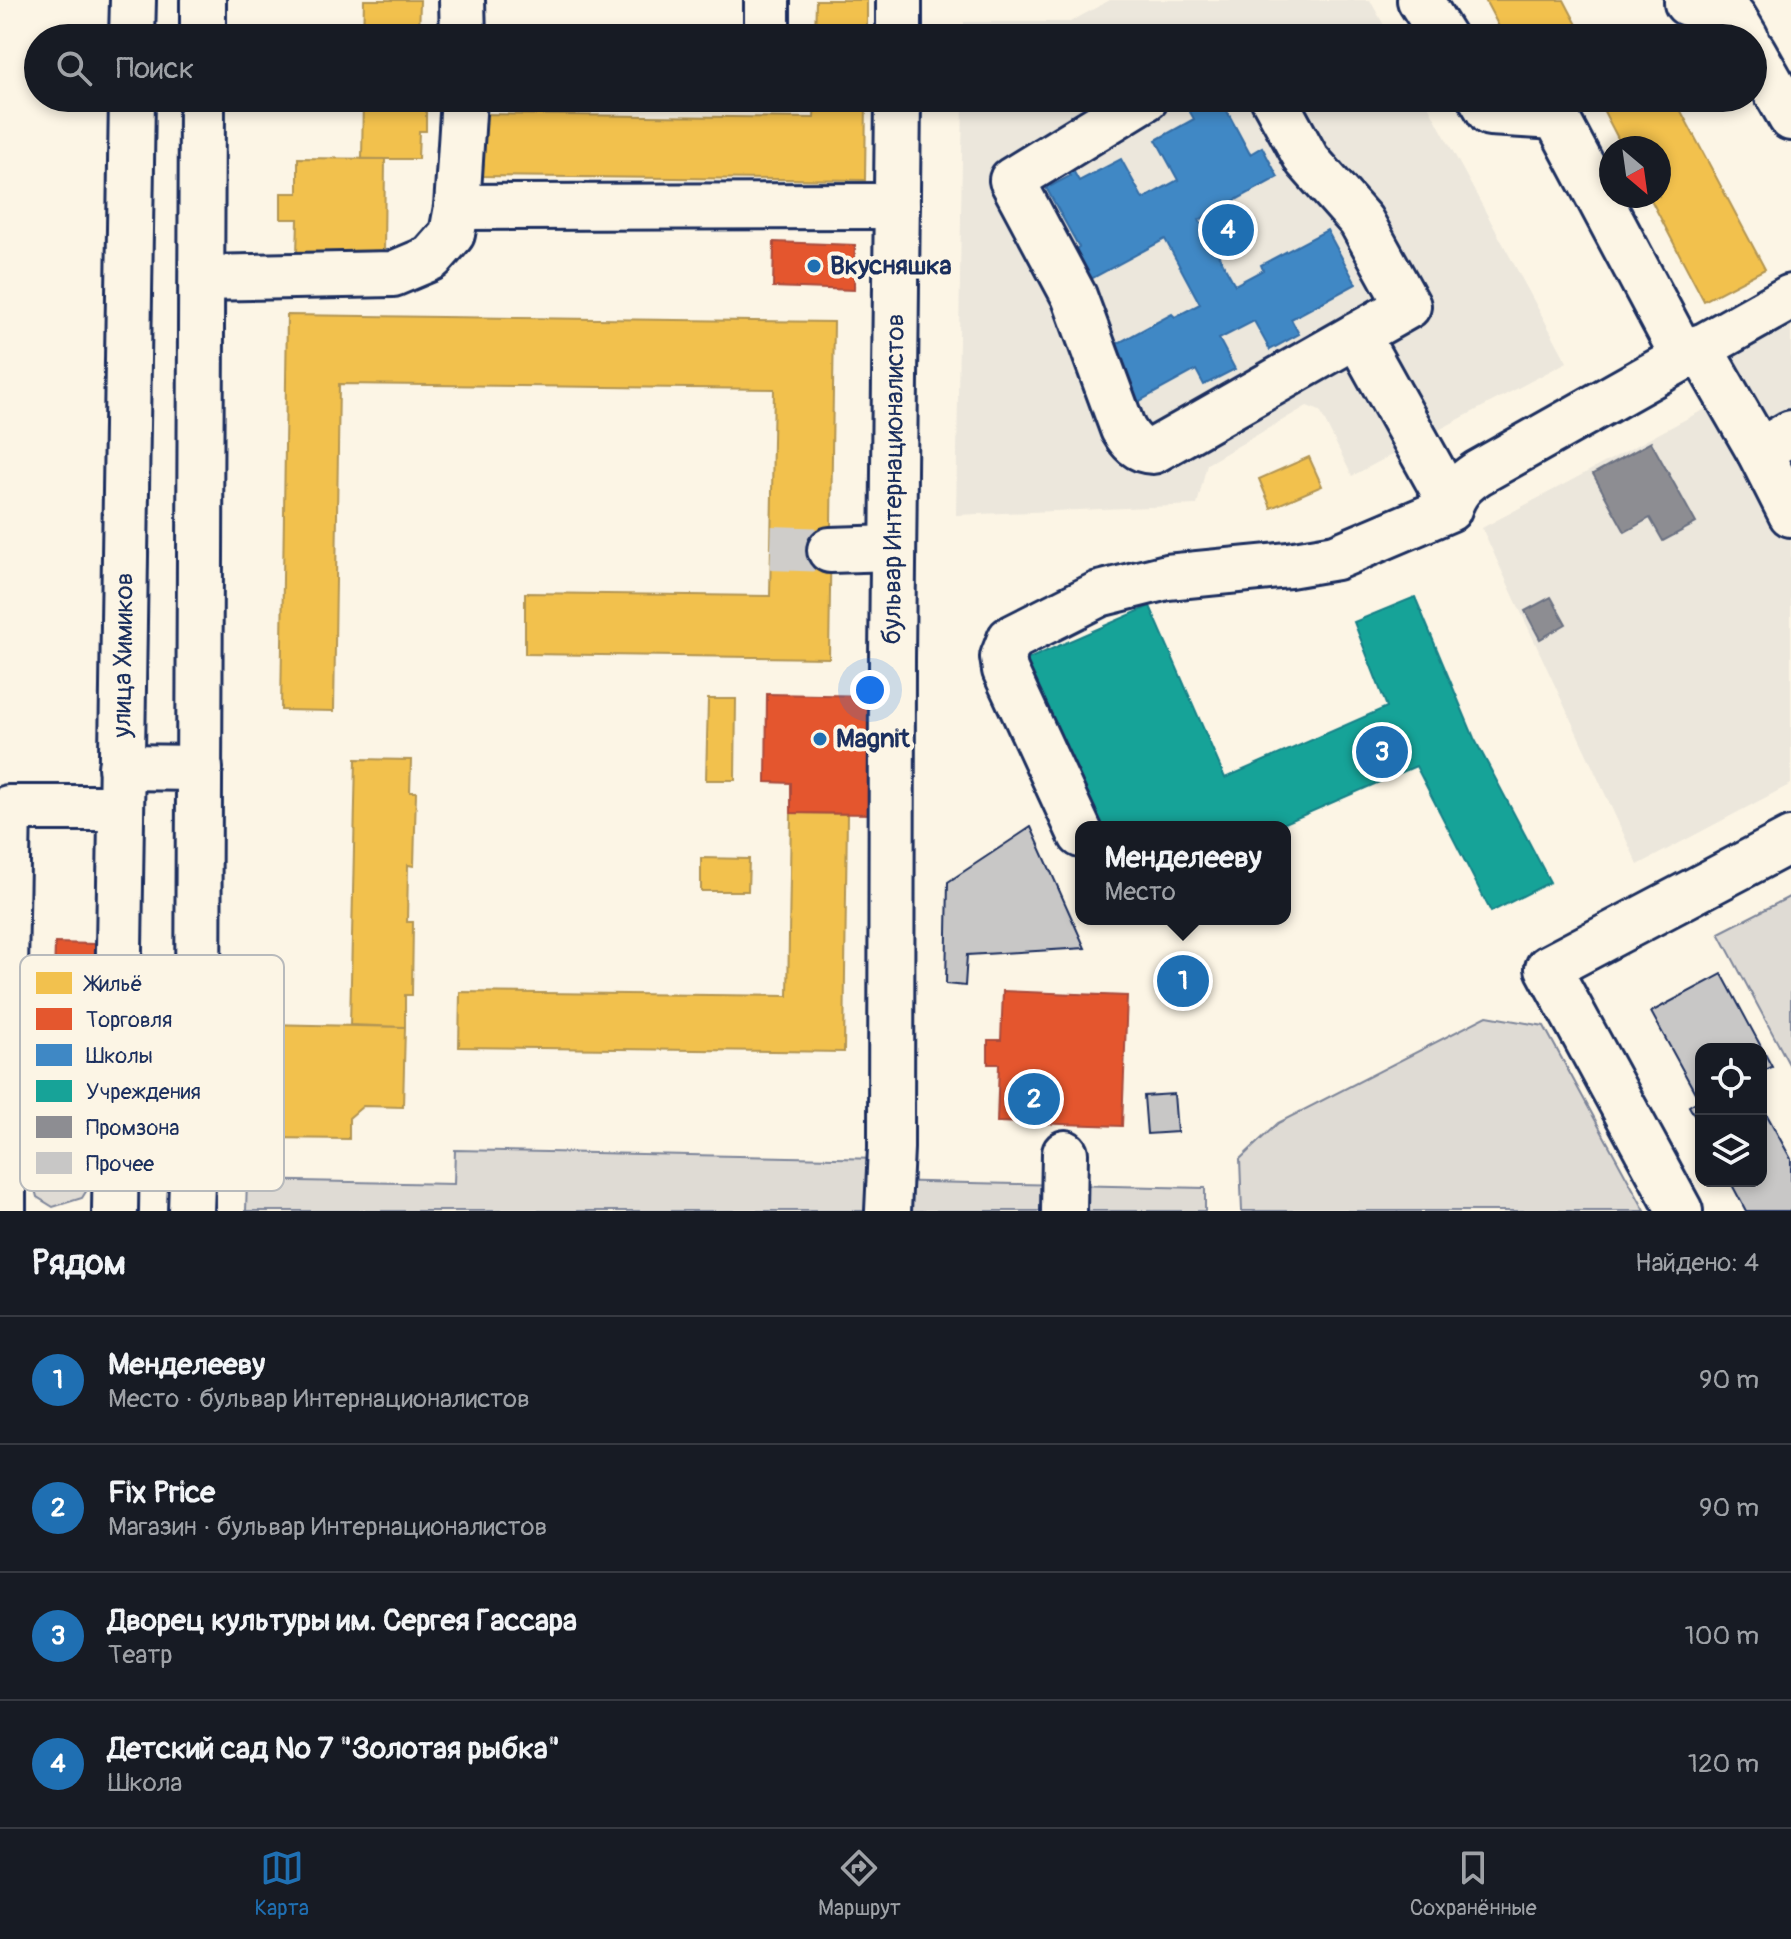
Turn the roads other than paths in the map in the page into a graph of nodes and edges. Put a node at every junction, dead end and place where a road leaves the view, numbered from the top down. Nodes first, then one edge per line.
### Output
1 (133, 0) edge
2 (203, 0) edge
3 (462, 0) edge
4 (767, 0) edge
5 (899, 0) edge
6 (1420, 0) edge
7 (1687, 0) edge
8 (132, 24) edge
9 (203, 24) edge
10 (463, 24) edge
11 (767, 24) edge
12 (899, 24) edge
13 (1435, 24) edge
14 (1738, 24) edge
15 (1767, 76) edge
16 (132, 112) edge
17 (202, 112) edge
18 (463, 112) edge
19 (898, 112) edge
20 (1123, 112) edge
21 (1281, 112) edge
22 (1489, 112) edge
23 (1791, 118) edge
24 (897, 206) junction
25 (457, 207) junction
26 (202, 278) junction
27 (1791, 297) edge
28 (1357, 335) junction
29 (1691, 352) junction
30 (1775, 442) edge
31 (1453, 496) junction
32 (1791, 514) edge
33 (893, 548) junction
34 (830, 550) tunnel mouth
35 (200, 768) junction
36 (121, 788) junction
37 (1075, 822) edge
38 (1791, 840) edge
39 (119, 955) edge
40 (198, 955) edge
41 (1, 1077) edge
42 (1065, 1153) dead end
43 (115, 1191) edge
44 (192, 1191) edge
45 (3, 1211) edge
46 (115, 1211) edge
47 (191, 1211) edge
48 (888, 1211) edge
49 (1064, 1211) edge
50 (1680, 1211) edge

1 - 8 street
2 - 9 street
3 - 10 street
4 - 11 street
5 - 12 street
6 - 13 street
7 - 14 street
15 - 23 street
16 - 36 street, улица Химиков
17 - 26 street
18 - 25 street
19 - 24 street, бульвар Интернационалистов
20 - 28 street
21 - 28 street
22 - 29 street
24 - 25 street
24 - 33 street, бульвар Интернационалистов
25 - 26 street
26 - 35 street
27 - 29 street
28 - 31 street
29 - 30 street
29 - 31 street
30 - 32 street
31 - 37 street
33 - 34 street
33 - 48 street, бульвар Интернационалистов
35 - 36 street
35 - 40 street
36 - 39 street, улица Химиков
36 - 41 street
38 - 50 street
41 - 45 street
42 - 49 street
43 - 46 street, улица Химиков
44 - 47 street

